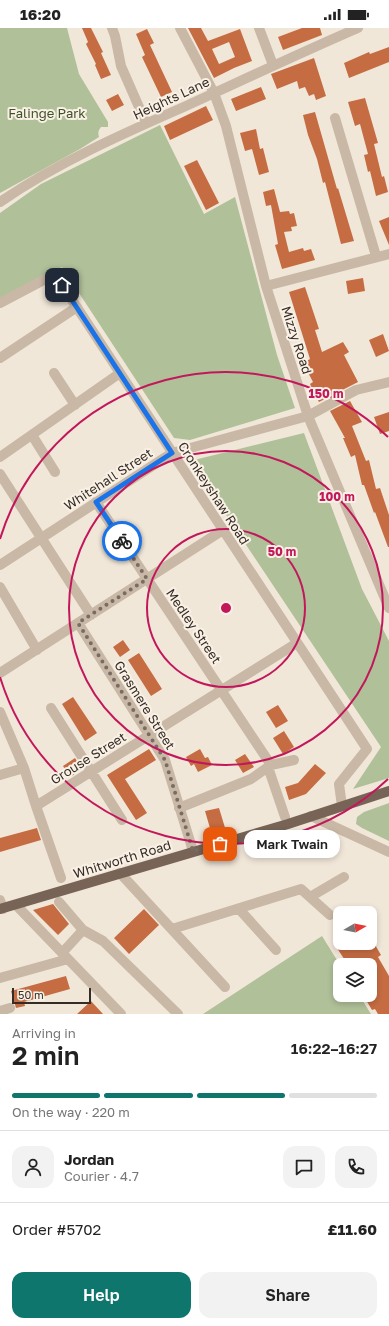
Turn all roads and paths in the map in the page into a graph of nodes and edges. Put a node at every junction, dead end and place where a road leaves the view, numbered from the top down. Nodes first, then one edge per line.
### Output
1 (112, 28) edge
2 (180, 28) edge
3 (259, 28) edge
4 (358, 28) edge
5 (273, 65) junction
6 (214, 93) junction
7 (335, 118) dead end
8 (146, 123) junction
9 (0, 202) edge
10 (389, 254) edge
11 (376, 256) junction
12 (266, 286) junction
13 (0, 303) edge
14 (77, 307) junction
15 (0, 358) edge
16 (54, 373) dead end
17 (120, 373) junction
18 (389, 382) edge
19 (75, 405) junction
20 (308, 416) junction
21 (32, 435) junction
22 (172, 453) junction
23 (0, 457) edge
24 (55, 472) dead end
25 (0, 474) edge
26 (3, 487) edge
27 (96, 502) junction
28 (223, 530) junction
29 (41, 539) junction
30 (0, 565) edge
31 (147, 579) junction
32 (0, 588) edge
33 (389, 608) edge
34 (91, 615) junction
35 (78, 623) junction
36 (297, 643) junction
37 (37, 650) junction
38 (0, 673) edge
39 (222, 690) junction
40 (51, 708) dead end
41 (0, 712) edge
42 (149, 735) junction
43 (294, 760) dead end
44 (270, 766) junction
45 (24, 768) junction
46 (92, 771) junction
47 (0, 775) edge
48 (389, 791) edge
49 (36, 806) junction
50 (342, 806) junction
51 (180, 808) junction
52 (311, 816) junction
53 (285, 817) dead end
54 (122, 820) dead end
55 (193, 851) junction
56 (389, 852) edge
57 (120, 873) junction
58 (344, 877) dead end
59 (61, 878) dead end
60 (310, 897) junction
61 (59, 902) dead end
62 (16, 904) junction
63 (1, 906) edge
64 (239, 909) junction
65 (330, 915) dead end
66 (82, 930) junction
67 (172, 930) junction
68 (276, 950) dead end
69 (65, 956) junction
70 (0, 978) edge
71 (226, 987) dead end
72 (3, 1010) edge
73 (1, 1014) edge
74 (121, 1014) edge
75 (178, 1014) edge

1 - 8 street
2 - 6 street, Mizzy Road
3 - 5 street
4 - 5 street, Heights Lane
5 - 6 street, Heights Lane
6 - 8 street, Heights Lane
6 - 12 street, Mizzy Road
7 - 11 street
8 - 9 street, Heights Lane
10 - 11 street
11 - 12 street
12 - 20 street, Mizzy Road
13 - 14 street, Cronkeyshaw Road
14 - 15 street
14 - 17 street, Cronkeyshaw Road
16 - 19 street
17 - 19 street
17 - 22 street, Cronkeyshaw Road
18 - 20 street, Whitehall Street
19 - 21 street
20 - 22 street, Whitehall Street
20 - 33 street, Mizzy Road
21 - 23 street
21 - 24 street
22 - 27 street, Whitehall Street
22 - 28 street, Cronkeyshaw Road
25 - 26 street
26 - 29 street
27 - 29 street, Whitehall Street
27 - 31 street, Medley Street
28 - 31 street
28 - 36 street, Cronkeyshaw Road
29 - 30 street, Whitehall Street
29 - 34 street
31 - 34 street
31 - 39 street, Medley Street
32 - 37 street
34 - 35 street
35 - 37 street
35 - 42 street, Grasmere Street
36 - 39 street, Grouse Street
36 - 50 street, Cronkeyshaw Road
37 - 38 street
39 - 42 street, Grouse Street
39 - 44 street, Medley Street
40 - 46 street
41 - 45 street
42 - 46 street, Grouse Street
42 - 51 street, Grasmere Street
43 - 44 street
44 - 51 street
44 - 53 street, Medley Street
45 - 47 street
45 - 49 street
46 - 49 street, Grouse Street
46 - 54 street
48 - 50 main road, Whitworth Road
49 - 59 street
50 - 52 main road, Whitworth Road
51 - 55 street, Grasmere Street
52 - 55 main road, Whitworth Road
52 - 56 street
55 - 57 main road, Whitworth Road
57 - 62 main road, Whitworth Road
57 - 67 street
58 - 60 street
60 - 64 street
60 - 65 street
61 - 66 street
62 - 63 main road, Whitworth Road
62 - 69 street
64 - 67 street
64 - 68 street
66 - 69 street
66 - 75 street
67 - 71 street
69 - 70 street
69 - 74 street
72 - 73 street

